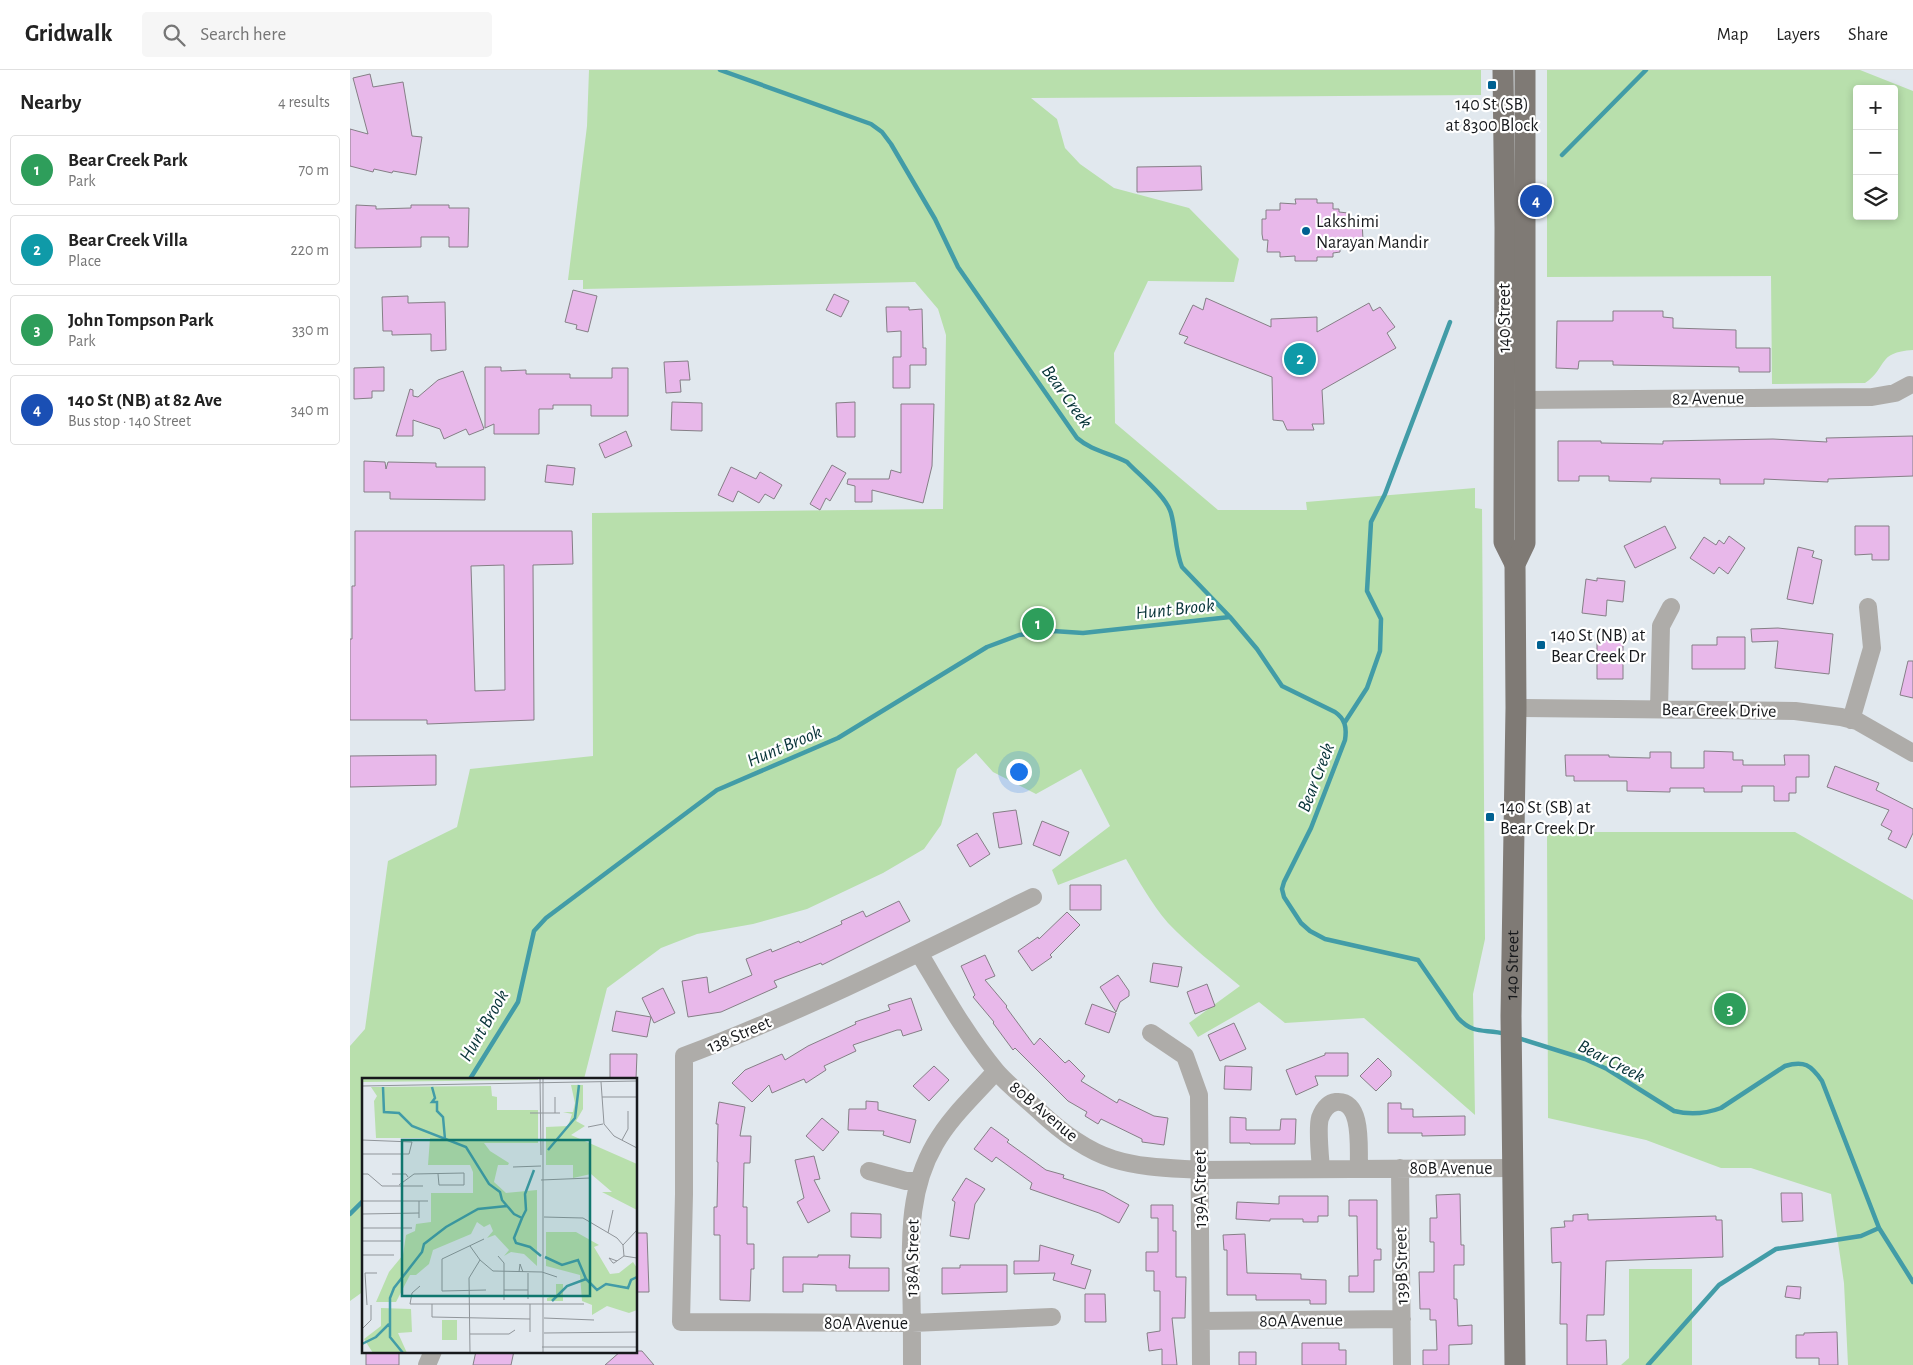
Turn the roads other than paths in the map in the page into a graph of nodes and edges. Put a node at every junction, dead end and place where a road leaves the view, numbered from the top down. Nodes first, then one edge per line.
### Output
1 (1503, 70) edge
2 (1526, 70) edge
3 (1910, 385) dead end
4 (1526, 400) junction
5 (1504, 401) junction
6 (1515, 564) junction
7 (1671, 607) dead end
8 (1868, 607) dead end
9 (1516, 708) junction
10 (1659, 709) junction
11 (1851, 720) junction
12 (1913, 753) edge
13 (1033, 896) dead end
14 (919, 953) junction
15 (1151, 1033) dead end
16 (996, 1072) junction
17 (1359, 1168) junction
18 (1400, 1168) junction
19 (1514, 1168) junction
20 (1320, 1169) junction
21 (1200, 1170) junction
22 (870, 1171) dead end
23 (918, 1181) junction
24 (1052, 1317) dead end
25 (1402, 1318) junction
26 (1201, 1321) junction
27 (681, 1322) joint
28 (912, 1323) junction
29 (433, 1352) edge
30 (427, 1365) edge
31 (912, 1365) edge
32 (1201, 1365) edge
33 (1402, 1365) edge
34 (1515, 1365) edge

1 - 5 main road, 140 Street
2 - 4 main road, 140 Street
3 - 4 street, 82 Avenue
4 - 5 street, 82 Avenue
4 - 6 main road, 140 Street
5 - 6 main road, 140 Street
6 - 9 main road, 140 Street
7 - 10 street
8 - 11 street
9 - 10 street, Bear Creek Drive
9 - 19 main road, 140 Street
10 - 11 street, Bear Creek Drive
11 - 12 street, Bear Creek Drive
13 - 14 street, 138 Street
14 - 16 street, 80B Avenue
14 - 27 street, 138 Street
15 - 21 street, 139A Street
16 - 21 street, 80B Avenue
16 - 23 street, 138A Street
17 - 18 street, 80B Avenue
17 - 20 street, 80B Avenue
17 - 20 street
18 - 19 street, 80B Avenue
18 - 25 street, 139B Street
19 - 34 main road, 140 Street
20 - 21 street, 80B Avenue
21 - 26 street, 139A Street
22 - 23 street
23 - 28 street, 138A Street
24 - 28 street, 80A Avenue
25 - 26 street, 80A Avenue
25 - 33 street, 139B Street
26 - 32 street, 139A Street
27 - 28 street, 80A Avenue
28 - 31 street, 138A Street
29 - 30 street

